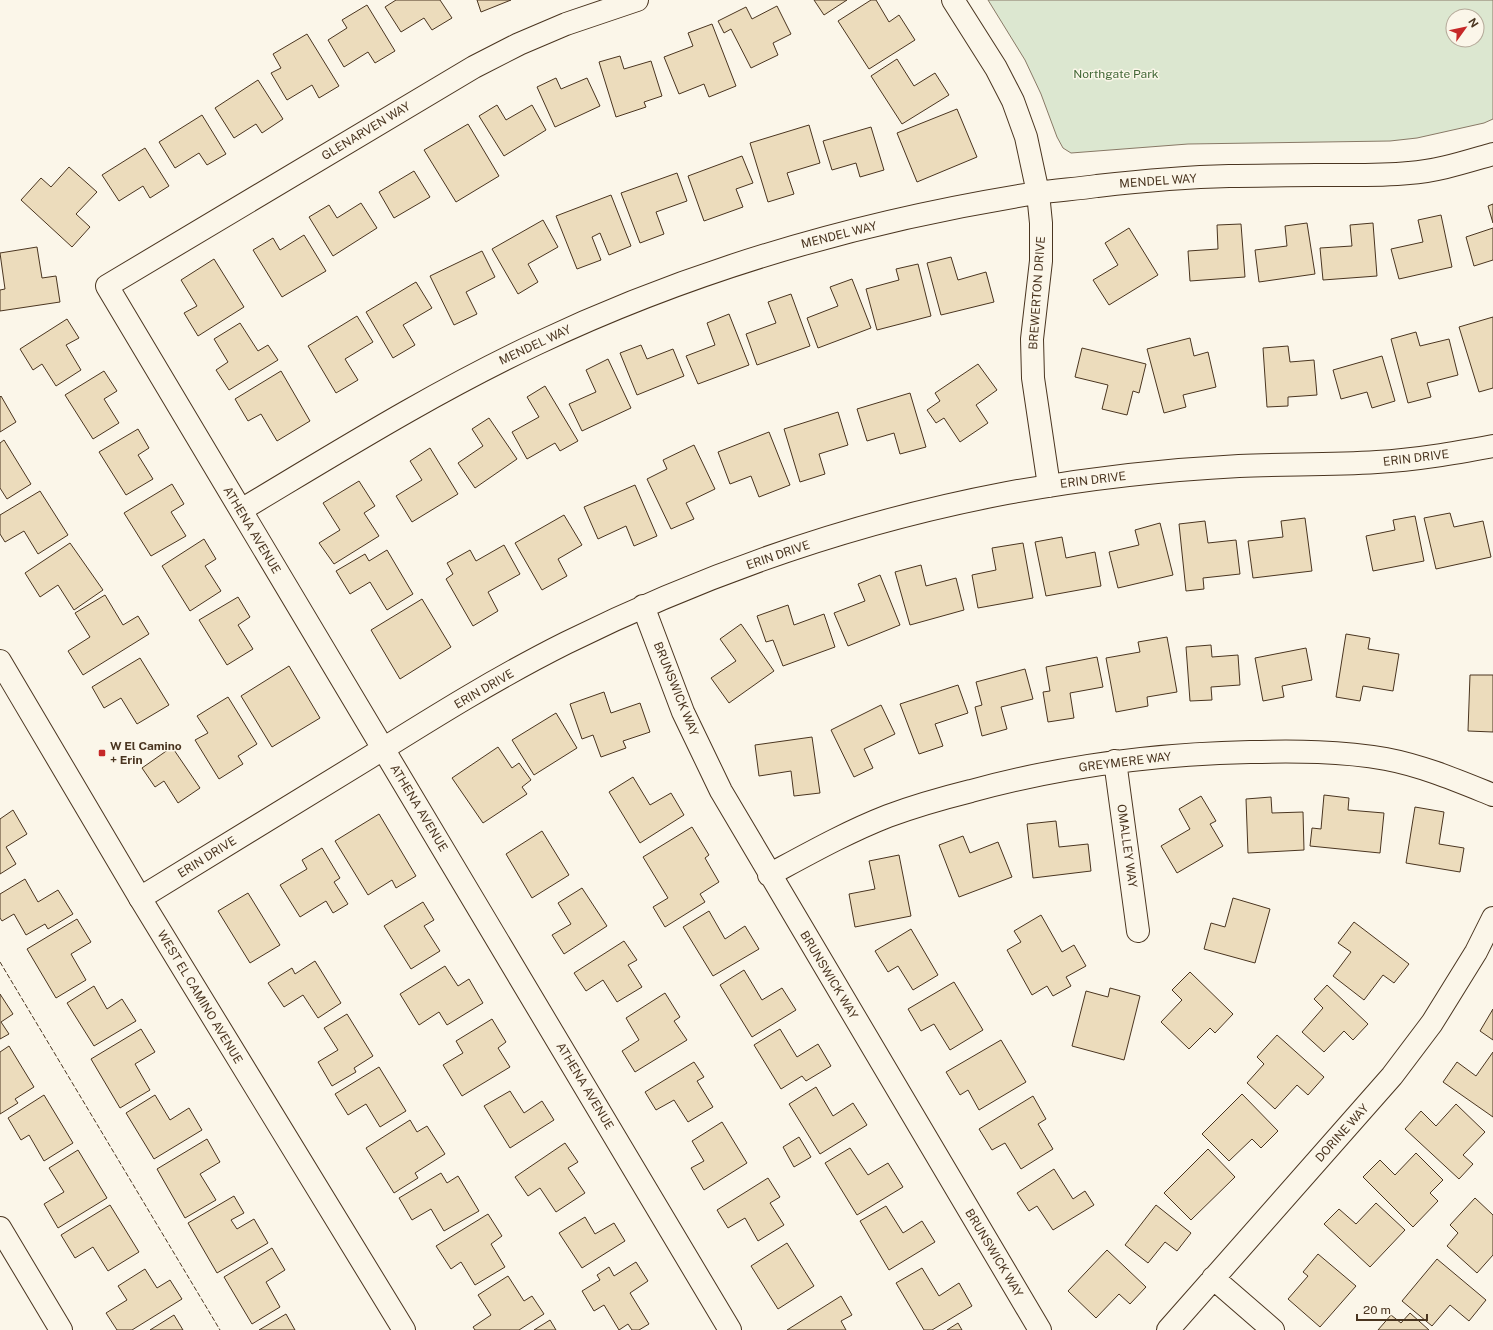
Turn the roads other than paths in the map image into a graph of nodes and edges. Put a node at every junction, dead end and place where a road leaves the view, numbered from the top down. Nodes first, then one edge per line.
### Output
1 (637, 0) edge
2 (953, 0) edge
3 (602, 6) edge
4 (1493, 154) edge
5 (1038, 193) junction
6 (107, 286) joint
7 (1493, 446) edge
8 (1049, 486) junction
9 (241, 510) junction
10 (643, 606) junction
11 (0, 661) edge
12 (383, 749) junction
13 (1115, 761) junction
14 (1493, 795) edge
15 (769, 874) junction
16 (140, 898) junction
17 (1493, 918) edge
18 (1138, 930) dead end
19 (0, 1228) edge
20 (1213, 1278) junction
21 (61, 1330) edge
22 (404, 1330) edge
23 (730, 1330) edge
24 (1040, 1330) edge
25 (1168, 1330) edge
26 (1272, 1330) edge

1 - 3 street, GLENARVEN WAY
2 - 5 street, BREWERTON DRIVE
3 - 6 street, GLENARVEN WAY
4 - 5 street, MENDEL WAY
5 - 8 street, BREWERTON DRIVE
5 - 9 street, MENDEL WAY
6 - 9 street, ATHENA AVENUE
7 - 8 street, ERIN DRIVE
8 - 10 street, ERIN DRIVE
9 - 12 street, ATHENA AVENUE
10 - 12 street, ERIN DRIVE
10 - 15 street, BRUNSWICK WAY
11 - 16 street, WEST EL CAMINO AVENUE
12 - 16 street, ERIN DRIVE
12 - 23 street, ATHENA AVENUE
13 - 14 street, GREYMERE WAY
13 - 15 street, GREYMERE WAY
13 - 18 street, OMALLEY WAY
15 - 24 street, BRUNSWICK WAY
16 - 22 street, WEST EL CAMINO AVENUE
17 - 20 street, DORINE WAY
19 - 21 street
20 - 25 street, DORINE WAY
20 - 26 street

